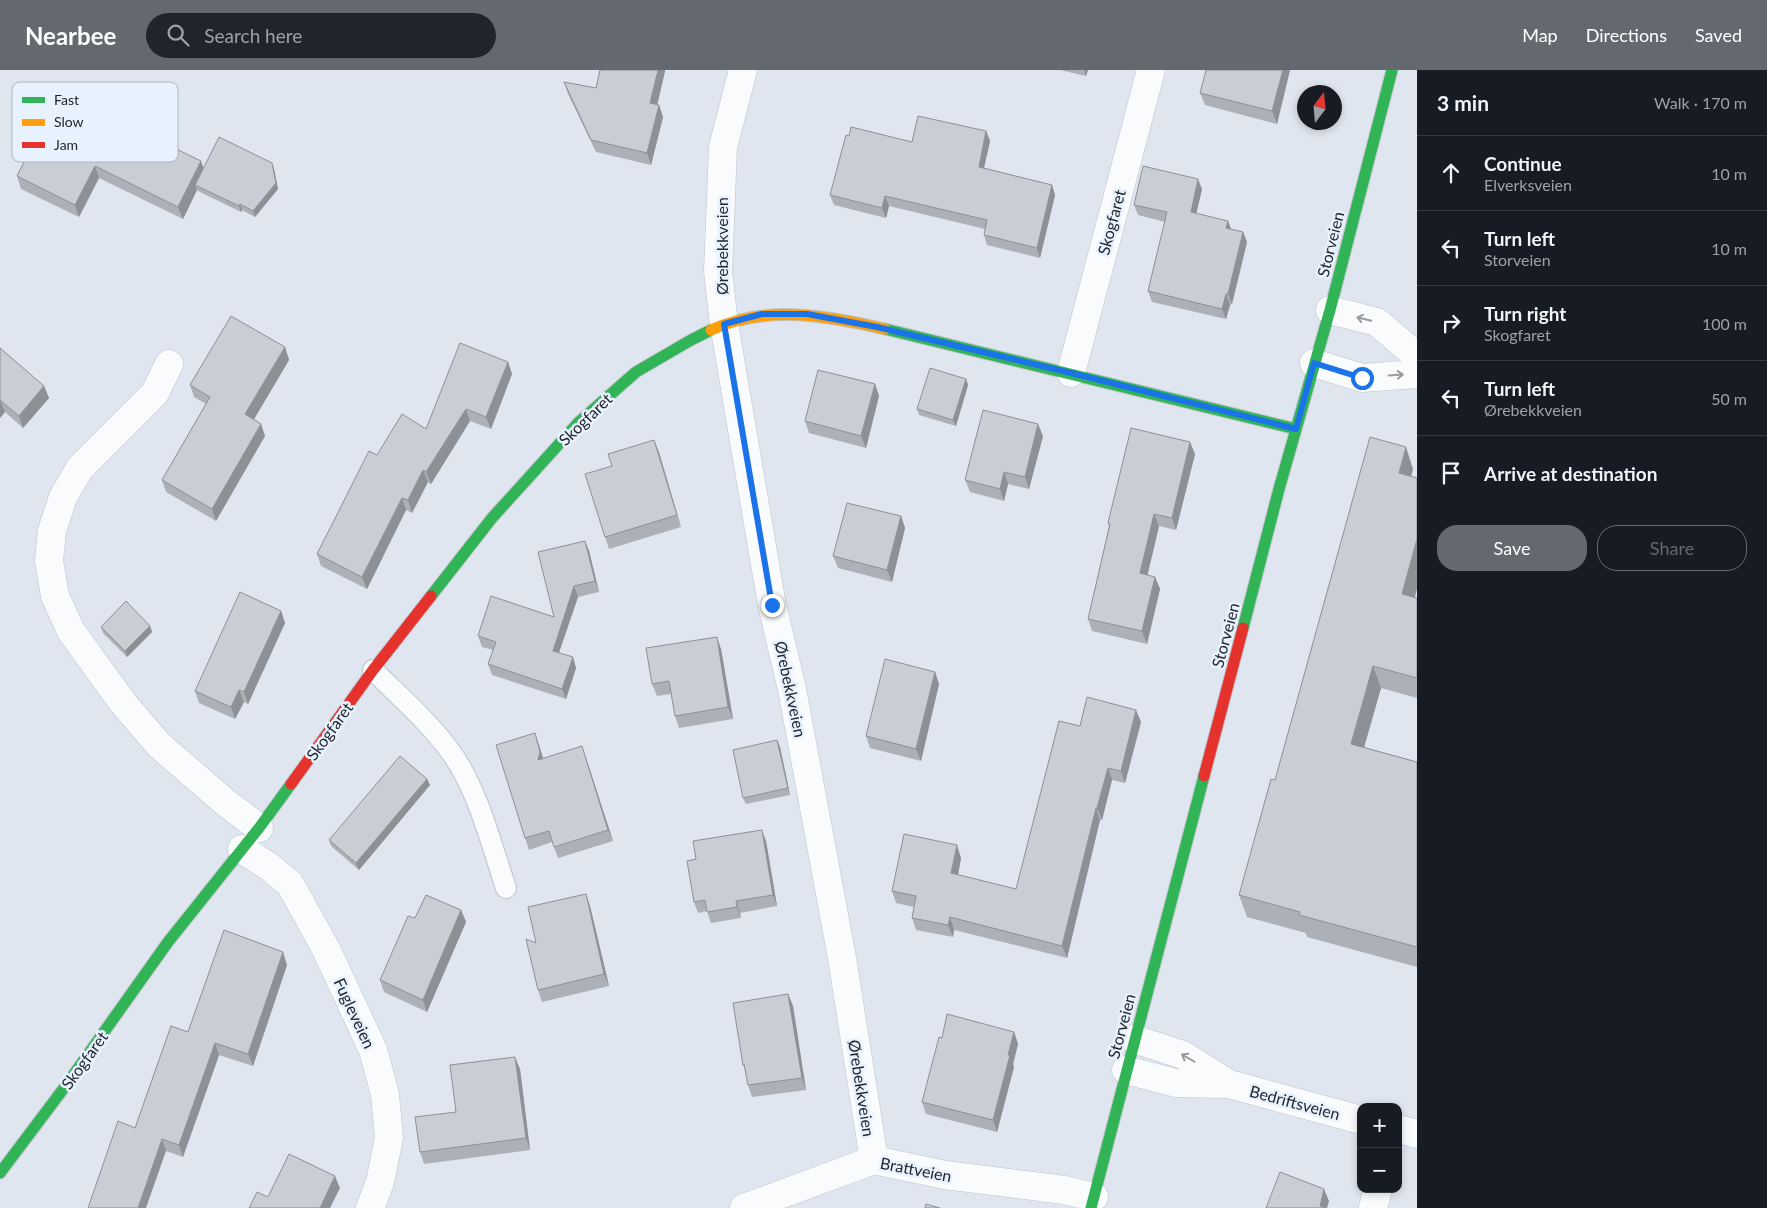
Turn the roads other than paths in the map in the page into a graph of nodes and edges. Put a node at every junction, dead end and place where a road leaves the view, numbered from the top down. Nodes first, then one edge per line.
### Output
1 (743, 70) edge
2 (1152, 70) edge
3 (1392, 70) edge
4 (1330, 310) junction
5 (724, 324) junction
6 (1417, 356) edge
7 (1314, 363) junction
8 (169, 364) dead end
9 (1071, 373) junction
10 (1417, 374) edge
11 (1296, 429) junction
12 (373, 670) junction
13 (259, 828) junction
14 (242, 849) junction
15 (506, 888) dead end
16 (1134, 1039) junction
17 (1126, 1070) junction
18 (1229, 1084) junction
19 (1357, 1119) edge
20 (1402, 1131) edge
21 (1417, 1134) edge
22 (874, 1160) junction
23 (0, 1173) edge
24 (1377, 1193) edge
25 (1092, 1203) edge
26 (370, 1208) edge
27 (744, 1208) edge
28 (1373, 1208) edge

1 - 5 street, Ørebekkveien
2 - 9 street, Skogfaret
3 - 4 street, Storveien
6 -> 4 street
4 - 7 street, Storveien
5 - 9 street, Skogfaret
5 - 12 street, Skogfaret
5 - 22 street, Ørebekkveien
7 -> 10 street
7 - 11 street, Storveien
8 - 13 street
9 - 11 street, Skogfaret
11 - 16 street, Storveien
12 - 13 street, Skogfaret
12 - 15 lane
13 - 14 street, Skogfaret
14 - 23 street, Skogfaret
14 - 26 street, Fugleveien
16 - 17 street, Storveien
18 -> 16 street, Bedriftsveien
17 - 18 street, Bedriftsveien
17 - 25 street, Storveien
18 - 19 street, Bedriftsveien
20 - 21 street
22 - 25 street, Brattveien
22 - 27 street, Brattveien
24 - 28 street

